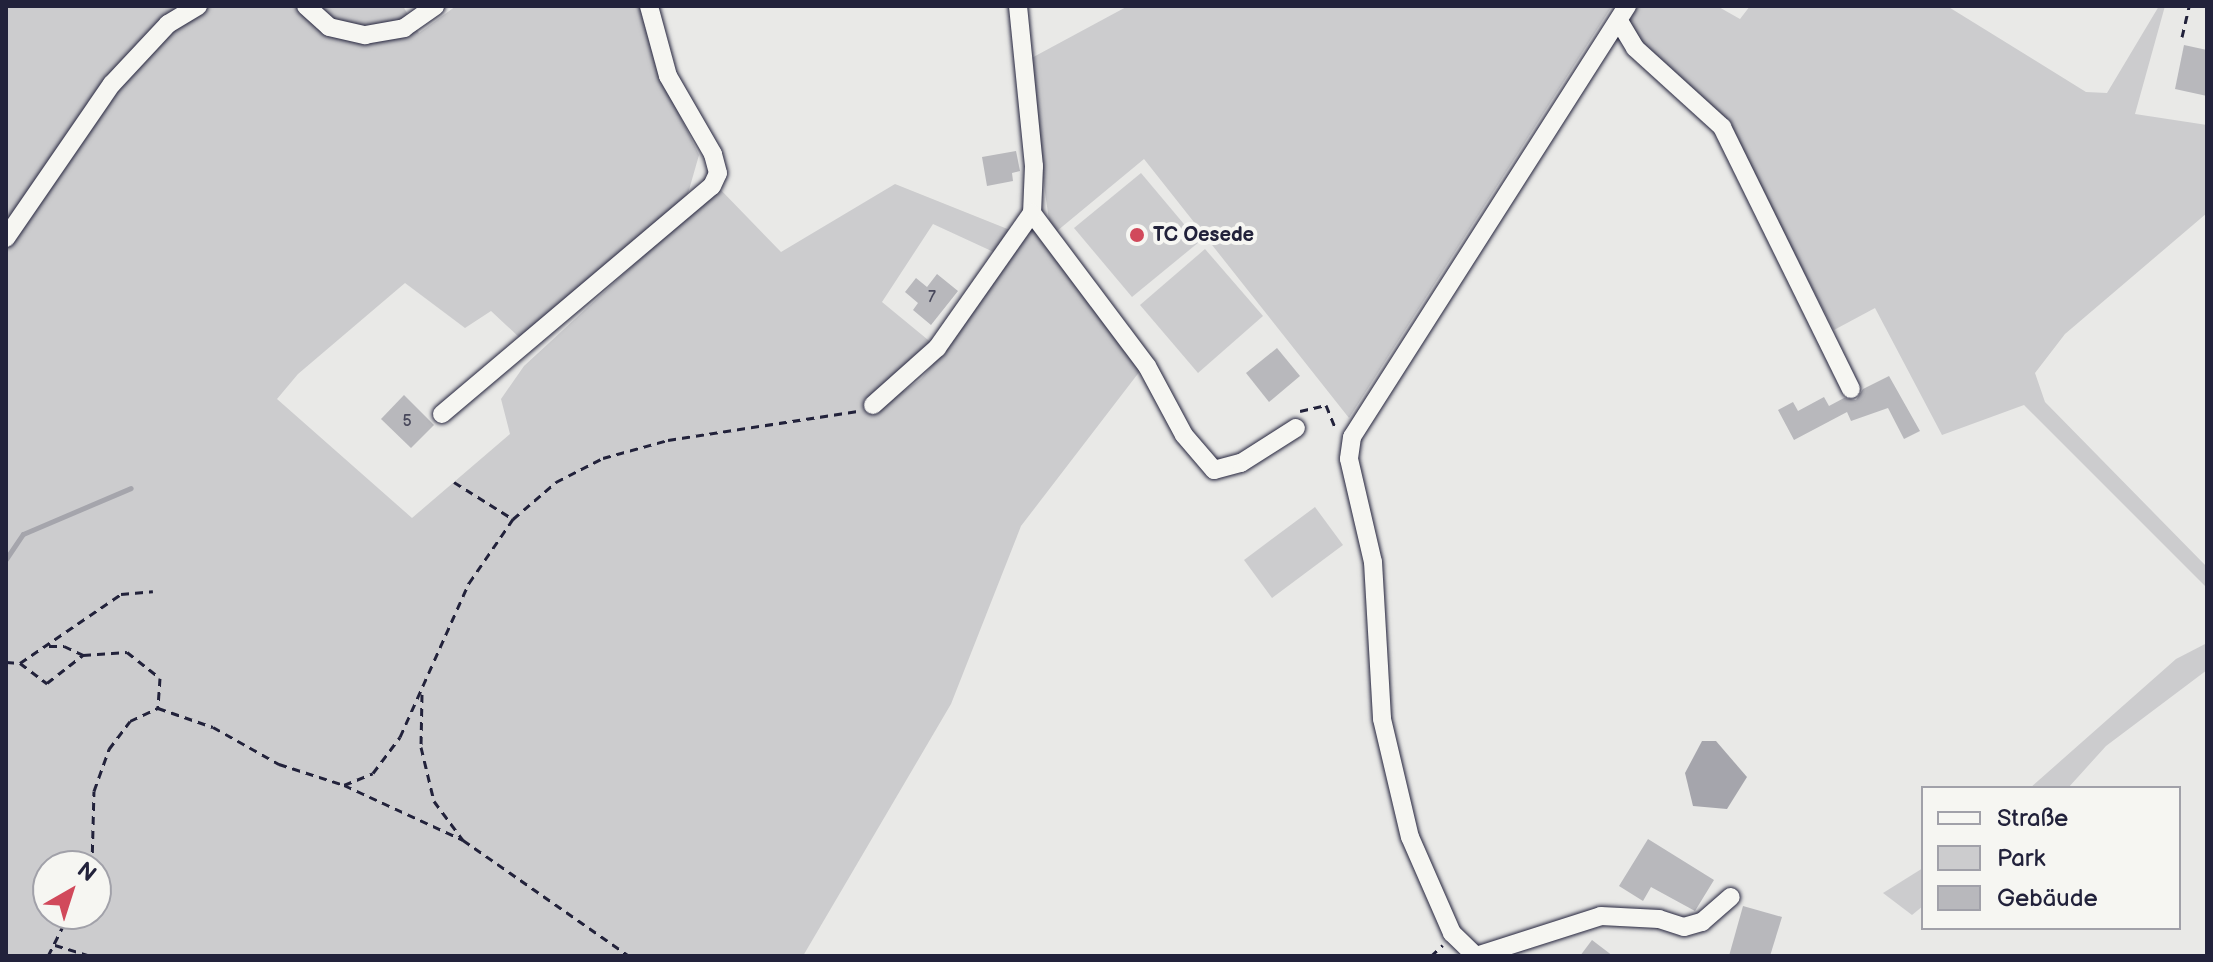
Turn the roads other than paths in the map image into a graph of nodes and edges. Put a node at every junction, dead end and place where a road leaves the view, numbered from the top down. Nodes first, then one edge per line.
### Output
1 (198, 6) edge
2 (306, 6) edge
3 (435, 6) edge
4 (649, 6) edge
5 (1018, 6) edge
6 (1623, 13) edge
7 (1032, 213) junction
8 (6, 238) edge
9 (1851, 389) dead end
10 (873, 405) road end
11 (442, 414) dead end
12 (1296, 428) road end
13 (1731, 897) dead end

1 - 8 street
2 - 3 street
4 - 11 street
5 - 7 street
6 - 9 street
6 - 13 street
7 - 10 street
7 - 12 street

